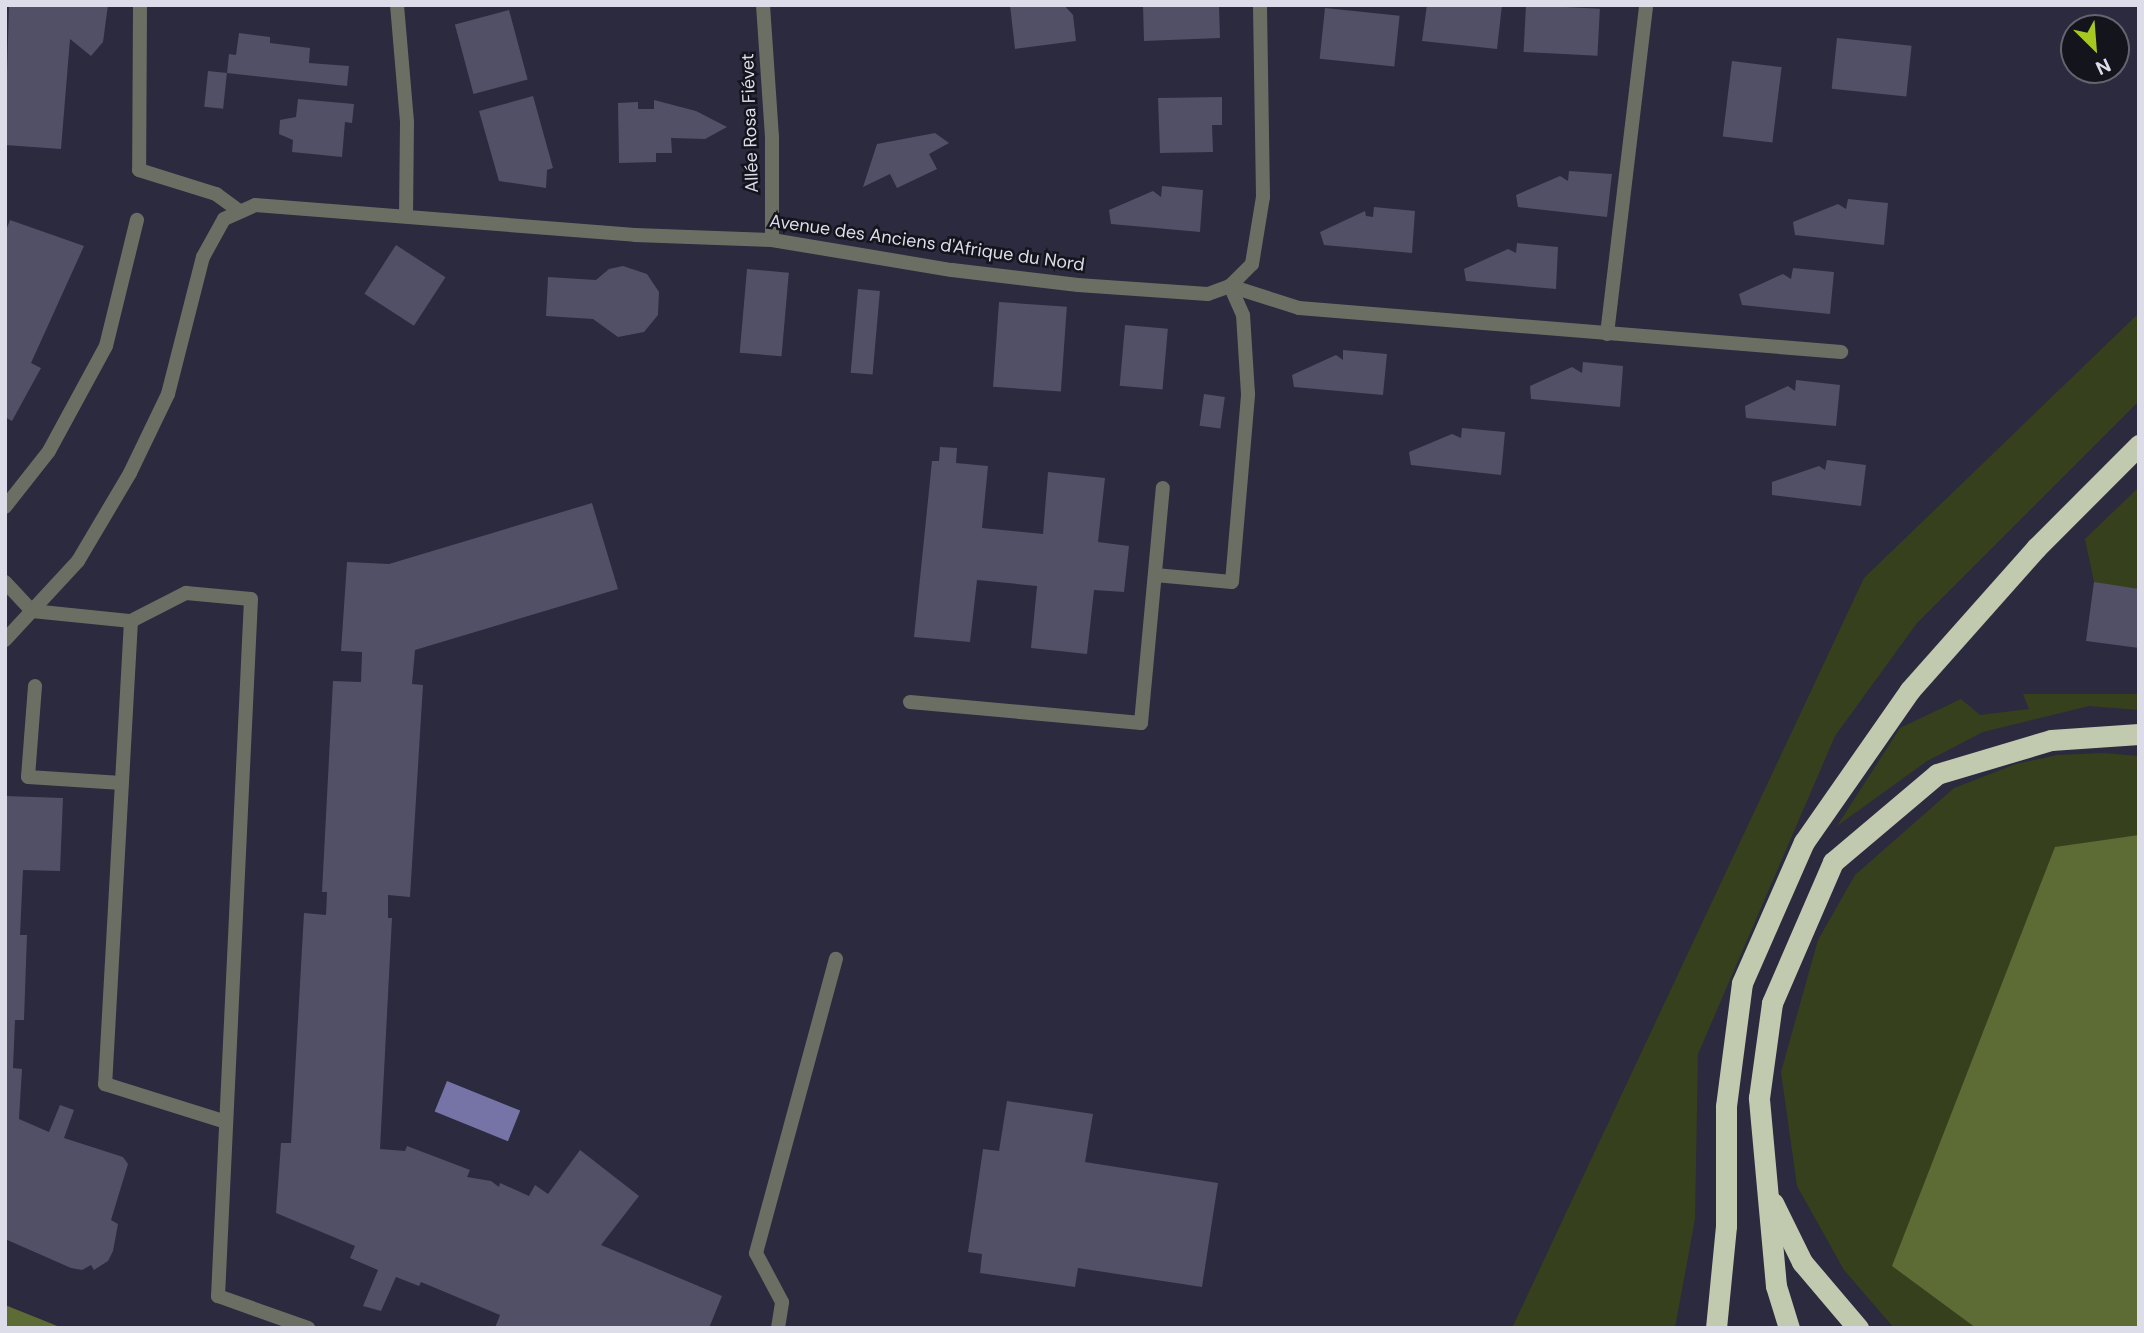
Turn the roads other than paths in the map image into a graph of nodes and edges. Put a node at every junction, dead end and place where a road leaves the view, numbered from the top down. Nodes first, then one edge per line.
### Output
1 (140, 5) edge
2 (397, 5) edge
3 (763, 5) edge
4 (1260, 5) edge
5 (1646, 5) edge
6 (239, 211) junction
7 (406, 215) junction
8 (137, 220) dead end
9 (772, 240) junction
10 (1230, 286) junction
11 (1607, 334) junction
12 (1841, 352) dead end
13 (2139, 445) edge
14 (1163, 488) dead end
15 (5, 507) edge
16 (1155, 575) junction
17 (5, 582) edge
18 (32, 611) junction
19 (131, 621) junction
20 (5, 640) edge
21 (35, 686) dead end
22 (909, 702) dead end
23 (2139, 734) edge
24 (122, 783) junction
25 (836, 959) dead end
26 (226, 1122) junction
27 (1766, 1189) junction
28 (308, 1328) edge
29 (778, 1328) edge
30 (1716, 1328) edge
31 (1789, 1328) edge
32 (1857, 1328) edge

1 - 6 street
2 - 7 street
3 - 9 street, Allée Rosa Fiévet
4 - 10 street
5 - 11 street
6 - 7 street, Avenue des Anciens d'Afrique du Nord
6 - 18 street
7 - 9 street, Avenue des Anciens d'Afrique du Nord
8 - 15 street
9 - 10 street, Avenue des Anciens d'Afrique du Nord
10 - 11 street, Avenue des Anciens d'Afrique du Nord
10 - 16 street
11 - 12 street, Avenue des Anciens d'Afrique du Nord
13 - 30 highway
14 - 16 street
16 - 22 street
17 - 18 street
18 - 19 street
18 - 20 street
19 - 24 street
19 - 26 street
21 - 24 street
23 - 27 highway
24 - 26 street
25 - 29 street
26 - 28 street
27 - 31 highway
27 - 32 highway

